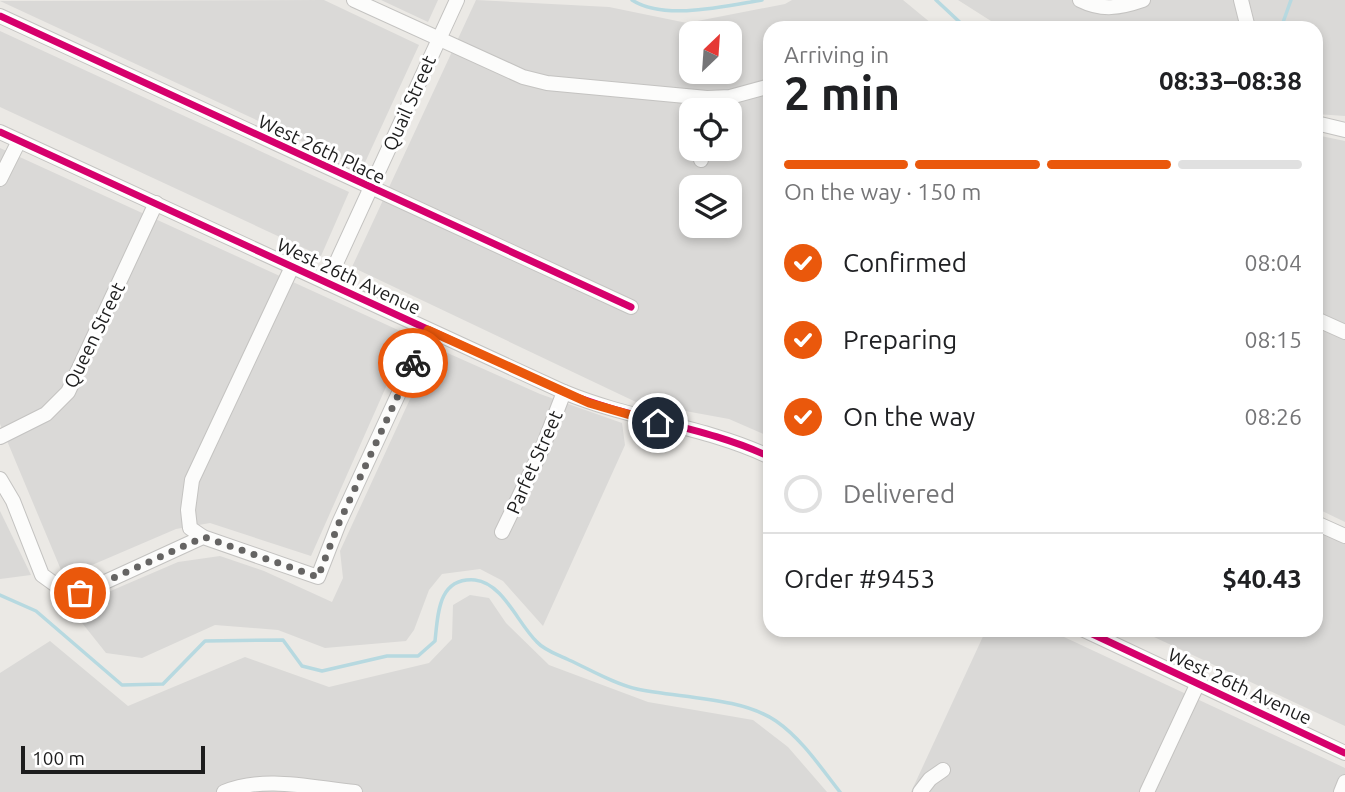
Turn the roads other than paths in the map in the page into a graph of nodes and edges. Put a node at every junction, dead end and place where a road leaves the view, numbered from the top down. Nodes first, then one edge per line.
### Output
1 (354, 0) edge
2 (457, 0) edge
3 (1080, 0) edge
4 (1143, 0) edge
5 (1241, 0) edge
6 (0, 16) edge
7 (1246, 21) edge
8 (438, 39) junction
9 (763, 88) edge
10 (727, 98) edge
11 (679, 100) edge
12 (1323, 125) edge
13 (1345, 130) edge
14 (0, 132) edge
15 (19, 141) junction
16 (0, 179) edge
17 (371, 189) junction
18 (156, 204) junction
19 (292, 267) junction
20 (327, 283) junction
21 (631, 307) dead end
22 (1323, 322) edge
23 (428, 330) junction
24 (1345, 332) edge
25 (564, 392) junction
26 (0, 437) edge
27 (763, 454) edge
28 (0, 479) edge
29 (1323, 526) edge
30 (502, 532) dead end
31 (1345, 536) edge
32 (204, 537) junction
33 (1099, 637) edge
34 (1198, 683) junction
35 (1345, 752) edge
36 (943, 771) dead end
37 (1345, 782) edge
38 (224, 792) edge
39 (355, 792) edge
40 (920, 792) edge
41 (1147, 792) edge
42 (1340, 792) edge

1 - 8 street
2 - 8 street, Quail Street
3 - 4 street
5 - 7 street
6 - 17 street, West 26th Place
8 - 11 street
8 - 17 street, Quail Street
9 - 10 street
12 - 13 street
14 - 15 street, West 26th Avenue
15 - 16 street
15 - 18 street, West 26th Avenue
17 - 20 street, Quail Street
17 - 21 street, West 26th Place
18 - 19 street, West 26th Avenue
18 - 26 street, Queen Street
19 - 20 street, West 26th Avenue
19 - 32 street
20 - 23 street, West 26th Avenue
22 - 24 street
23 - 25 street, West 26th Avenue
23 - 32 street
25 - 27 street, West 26th Avenue
25 - 30 street, Parfet Street
28 - 32 street
29 - 31 street
33 - 34 street, West 26th Avenue
34 - 35 street, West 26th Avenue
34 - 41 street
36 - 40 street
37 - 42 street
38 - 39 street

